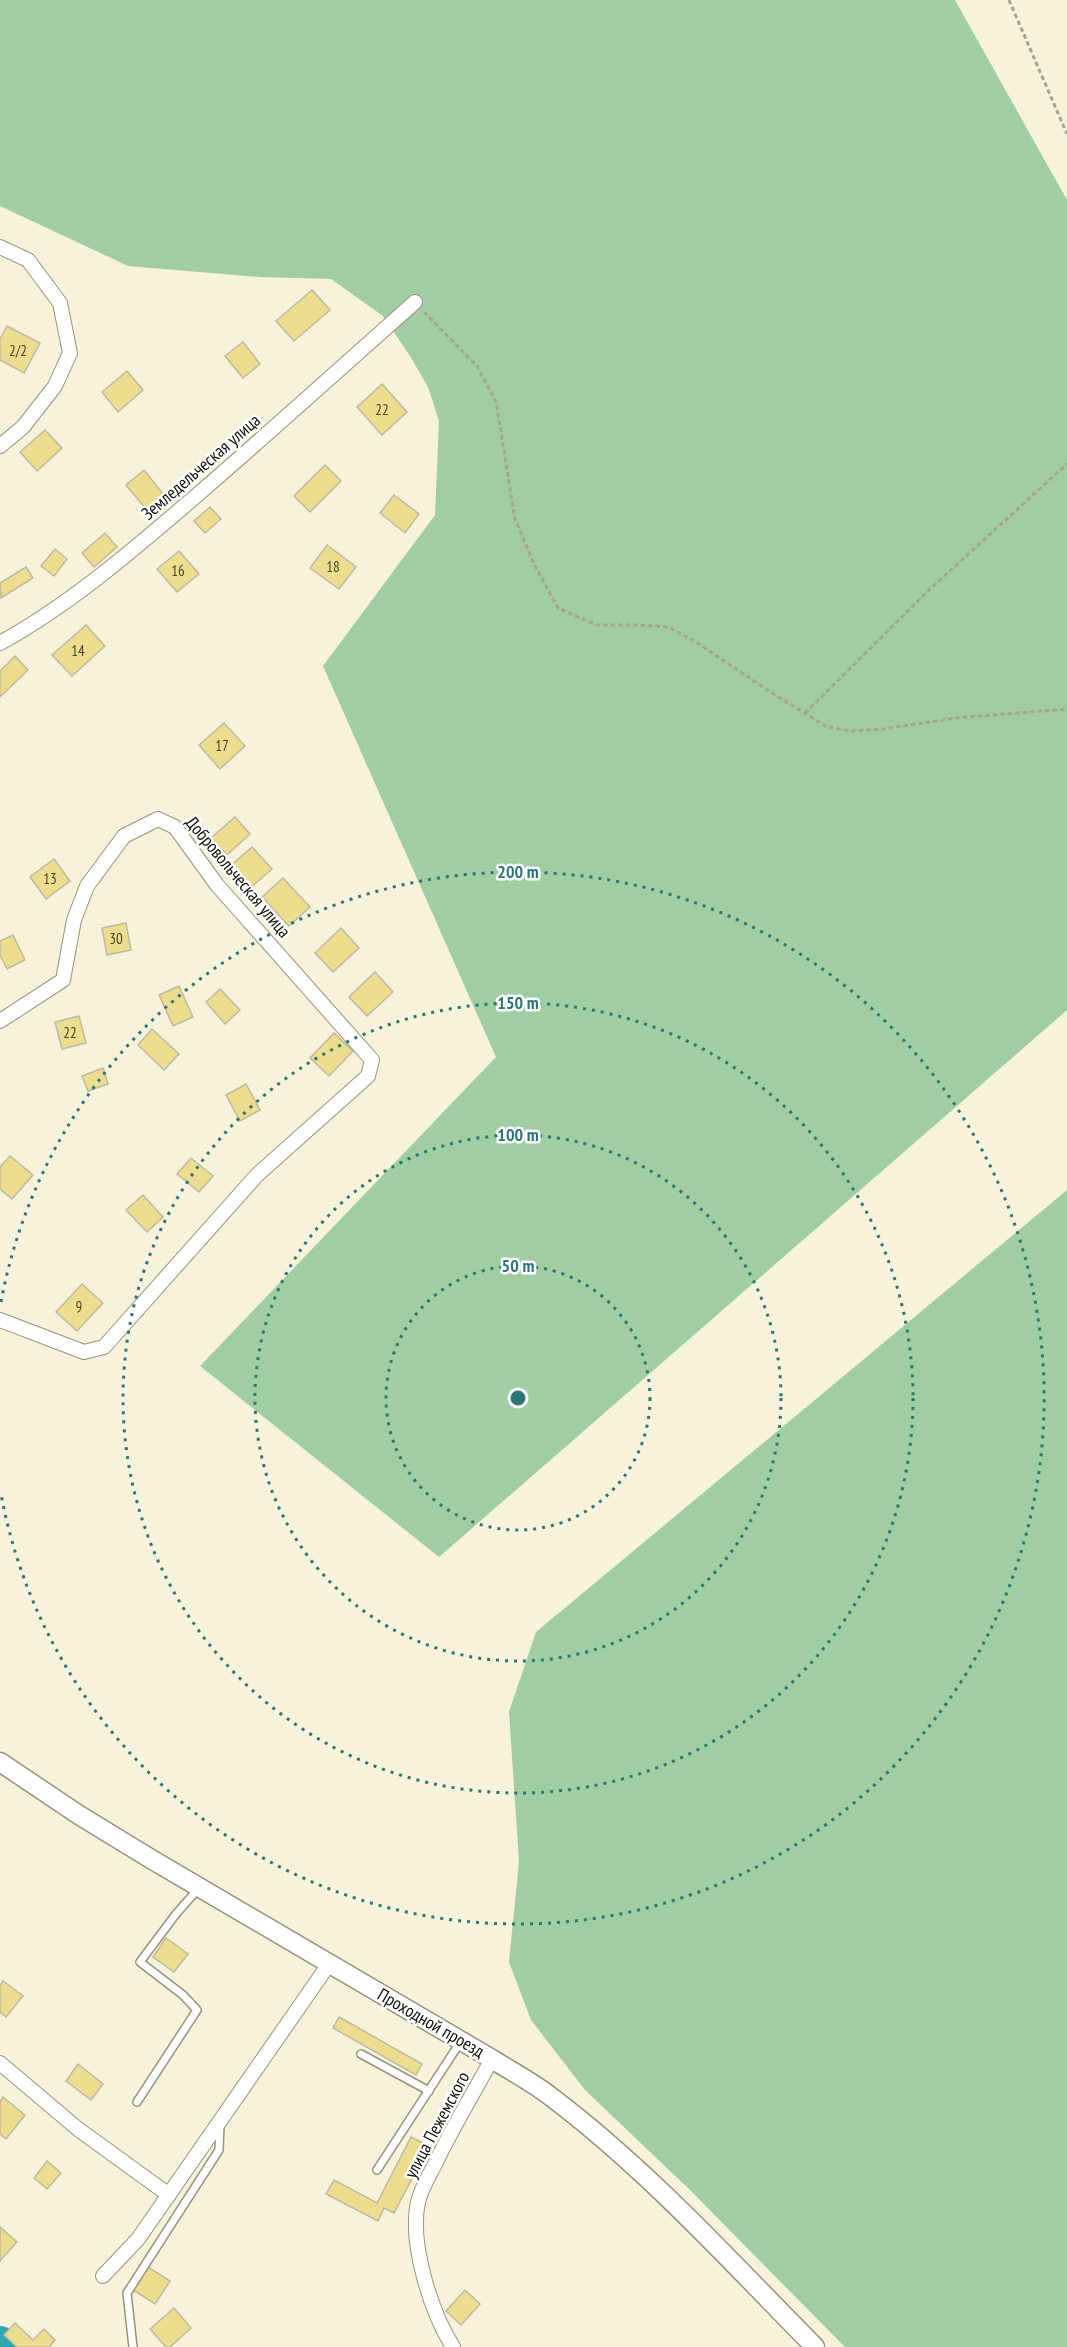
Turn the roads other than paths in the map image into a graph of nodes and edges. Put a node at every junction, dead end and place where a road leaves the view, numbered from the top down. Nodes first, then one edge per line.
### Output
1 (0, 247) edge
2 (415, 302) road end
3 (0, 446) edge
4 (0, 644) edge
5 (0, 1021) edge
6 (0, 1320) edge
7 (0, 1762) edge
8 (199, 1887) junction
9 (329, 1964) junction
10 (461, 2041) junction
11 (361, 2054) dead end
12 (492, 2059) junction
13 (0, 2063) edge
14 (429, 2091) junction
15 (137, 2102) dead end
16 (221, 2122) junction
17 (377, 2170) dead end
18 (168, 2195) junction
19 (103, 2277) dead end
20 (133, 2347) edge
21 (453, 2347) edge
22 (815, 2347) edge

1 - 3 street
2 - 4 street, Земледельческая улица
5 - 6 street, Добровольческая улица
7 - 8 street, Проходной проезд
8 - 9 street, Проходной проезд
8 - 15 lane
9 - 10 street, Проходной проезд
9 - 16 street
10 - 12 street, Проходной проезд
10 - 14 lane
11 - 14 lane
12 - 21 street, улица Пежемского
12 - 22 street, Проходной проезд
13 - 18 street
14 - 17 lane
16 - 18 street
16 - 20 lane
18 - 19 street

